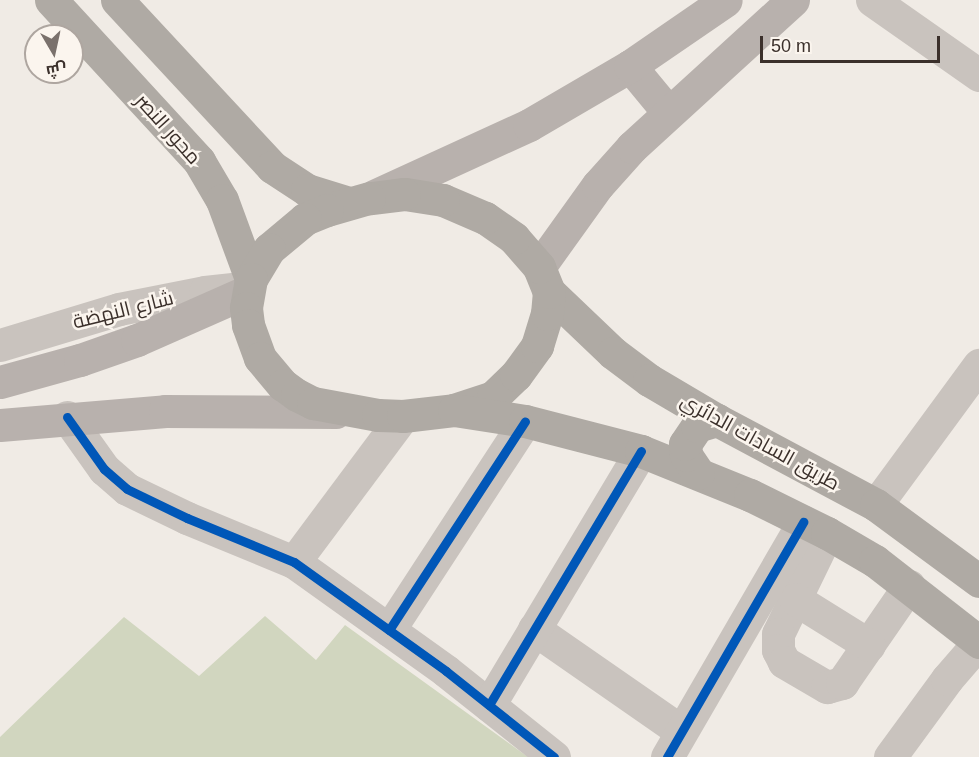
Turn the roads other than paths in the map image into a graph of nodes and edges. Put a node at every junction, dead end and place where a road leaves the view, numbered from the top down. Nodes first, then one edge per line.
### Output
1 (51, 0) edge
2 (117, 0) edge
3 (726, 0) edge
4 (793, 0) edge
5 (872, 0) edge
6 (630, 66) junction
7 (979, 75) edge
8 (668, 112) junction
9 (359, 200) junction
10 (544, 279) junction
11 (249, 286) junction
12 (0, 345) edge
13 (979, 365) edge
14 (0, 382) edge
15 (454, 410) junction
16 (353, 412) junction
17 (403, 416) junction
18 (67, 417) junction
19 (717, 420) junction
20 (525, 421) junction
21 (0, 425) edge
22 (641, 451) junction
23 (698, 473) junction
24 (876, 505) junction
25 (815, 527) junction
26 (294, 562) junction
27 (979, 580) edge
28 (909, 586) junction
29 (795, 599) junction
30 (534, 629) junction
31 (389, 630) junction
32 (979, 642) edge
33 (869, 645) junction
34 (489, 705) junction
35 (674, 744) edge
36 (554, 757) edge
37 (890, 757) edge

1 - 11 highway, محور النصر
2 - 9 highway
3 - 6 main road
4 - 8 main road
5 - 7 street
6 - 8 main road
6 - 9 main road
8 - 10 main road
9 - 10 highway, طريق السادات الدائري
9 - 11 highway
10 - 15 highway
10 - 19 highway, طريق السادات الدائري
11 - 12 street, شارع النهضة
11 - 14 main road
11 - 16 highway
13 - 24 street
15 - 17 highway
15 - 20 highway
16 - 17 highway
16 - 18 main road
17 - 26 street
18 - 21 main road
18 - 26 street
19 - 23 highway
19 - 24 highway, طريق السادات الدائري
20 - 22 highway
20 - 31 street
22 - 23 highway
22 - 30 street
23 - 25 highway
24 - 27 highway, طريق السادات الدائري
25 - 28 highway
25 - 29 street
25 - 35 street
26 - 31 street
28 - 32 highway
28 - 33 street
29 - 33 street
29 - 33 street
30 - 34 street
30 - 35 street
31 - 34 street
32 - 37 street
34 - 36 street

